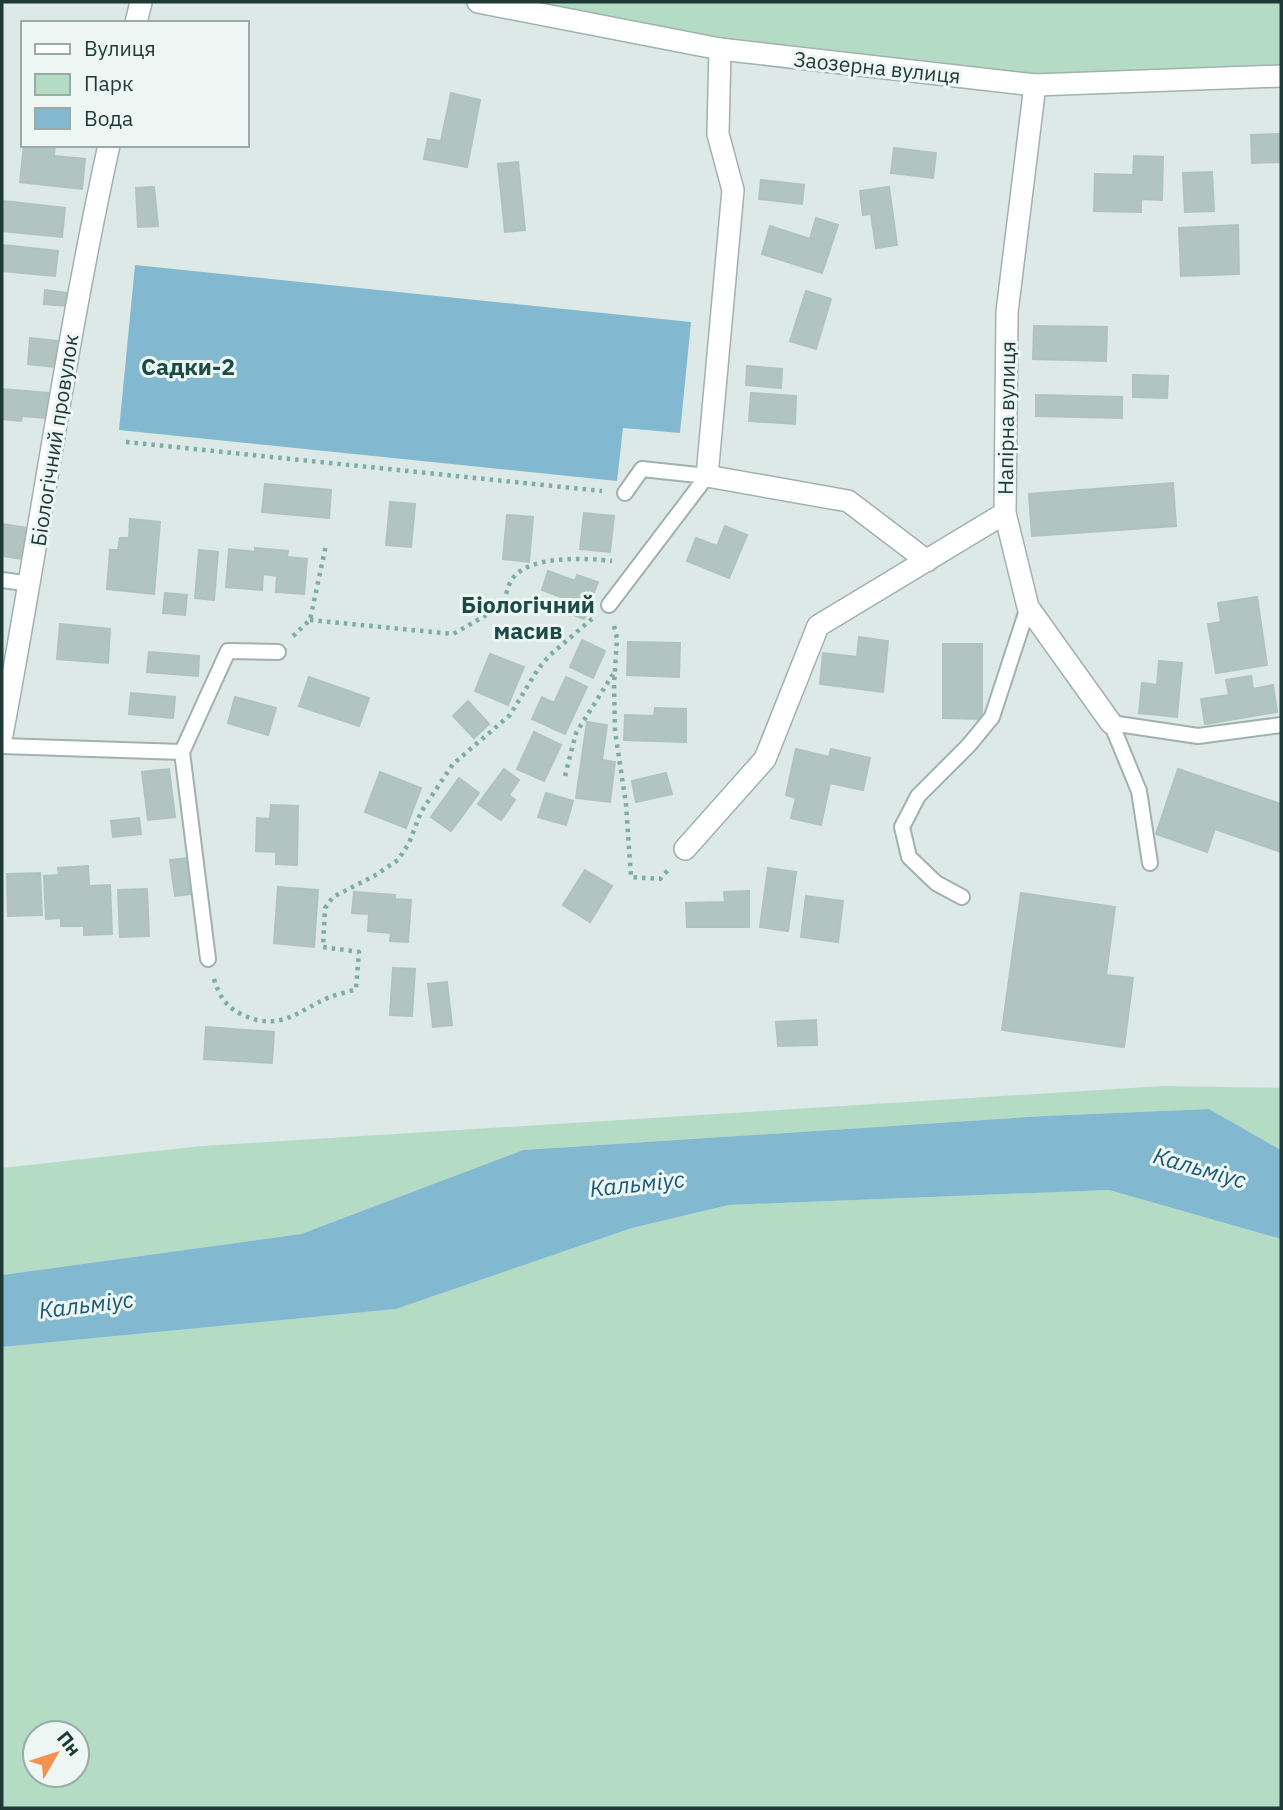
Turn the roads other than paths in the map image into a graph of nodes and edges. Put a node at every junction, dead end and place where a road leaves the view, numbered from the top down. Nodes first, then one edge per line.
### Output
1 (141, 2) edge
2 (478, 2) edge
3 (136, 21) edge
4 (720, 49) junction
5 (1281, 76) edge
6 (1035, 85) junction
7 (109, 147) edge
8 (707, 475) junction
9 (625, 493) road end
10 (1005, 513) junction
11 (927, 561) junction
12 (2, 580) edge
13 (31, 584) junction
14 (609, 605) road end
15 (1028, 607) junction
16 (278, 652) dead end
17 (1111, 723) junction
18 (1281, 725) edge
19 (2, 735) edge
20 (2, 746) edge
21 (182, 752) junction
22 (685, 849) road end
23 (1150, 863) dead end
24 (962, 897) dead end
25 (208, 958) road end

1 - 3 street
2 - 4 street, Заозерна вулиця
4 - 6 street, Заозерна вулиця
4 - 8 street
5 - 6 street, Заозерна вулиця
6 - 10 street, Напірна вулиця
7 - 13 street, Біологічний провулок
8 - 9 lane
8 - 11 street
8 - 14 lane
10 - 11 street
10 - 15 street, Напірна вулиця
11 - 22 street
12 - 13 lane
13 - 19 street, Біологічний провулок
15 - 17 street, Напірна вулиця
15 - 24 lane
16 - 21 lane
17 - 18 lane
17 - 23 lane
20 - 21 lane
21 - 25 lane

